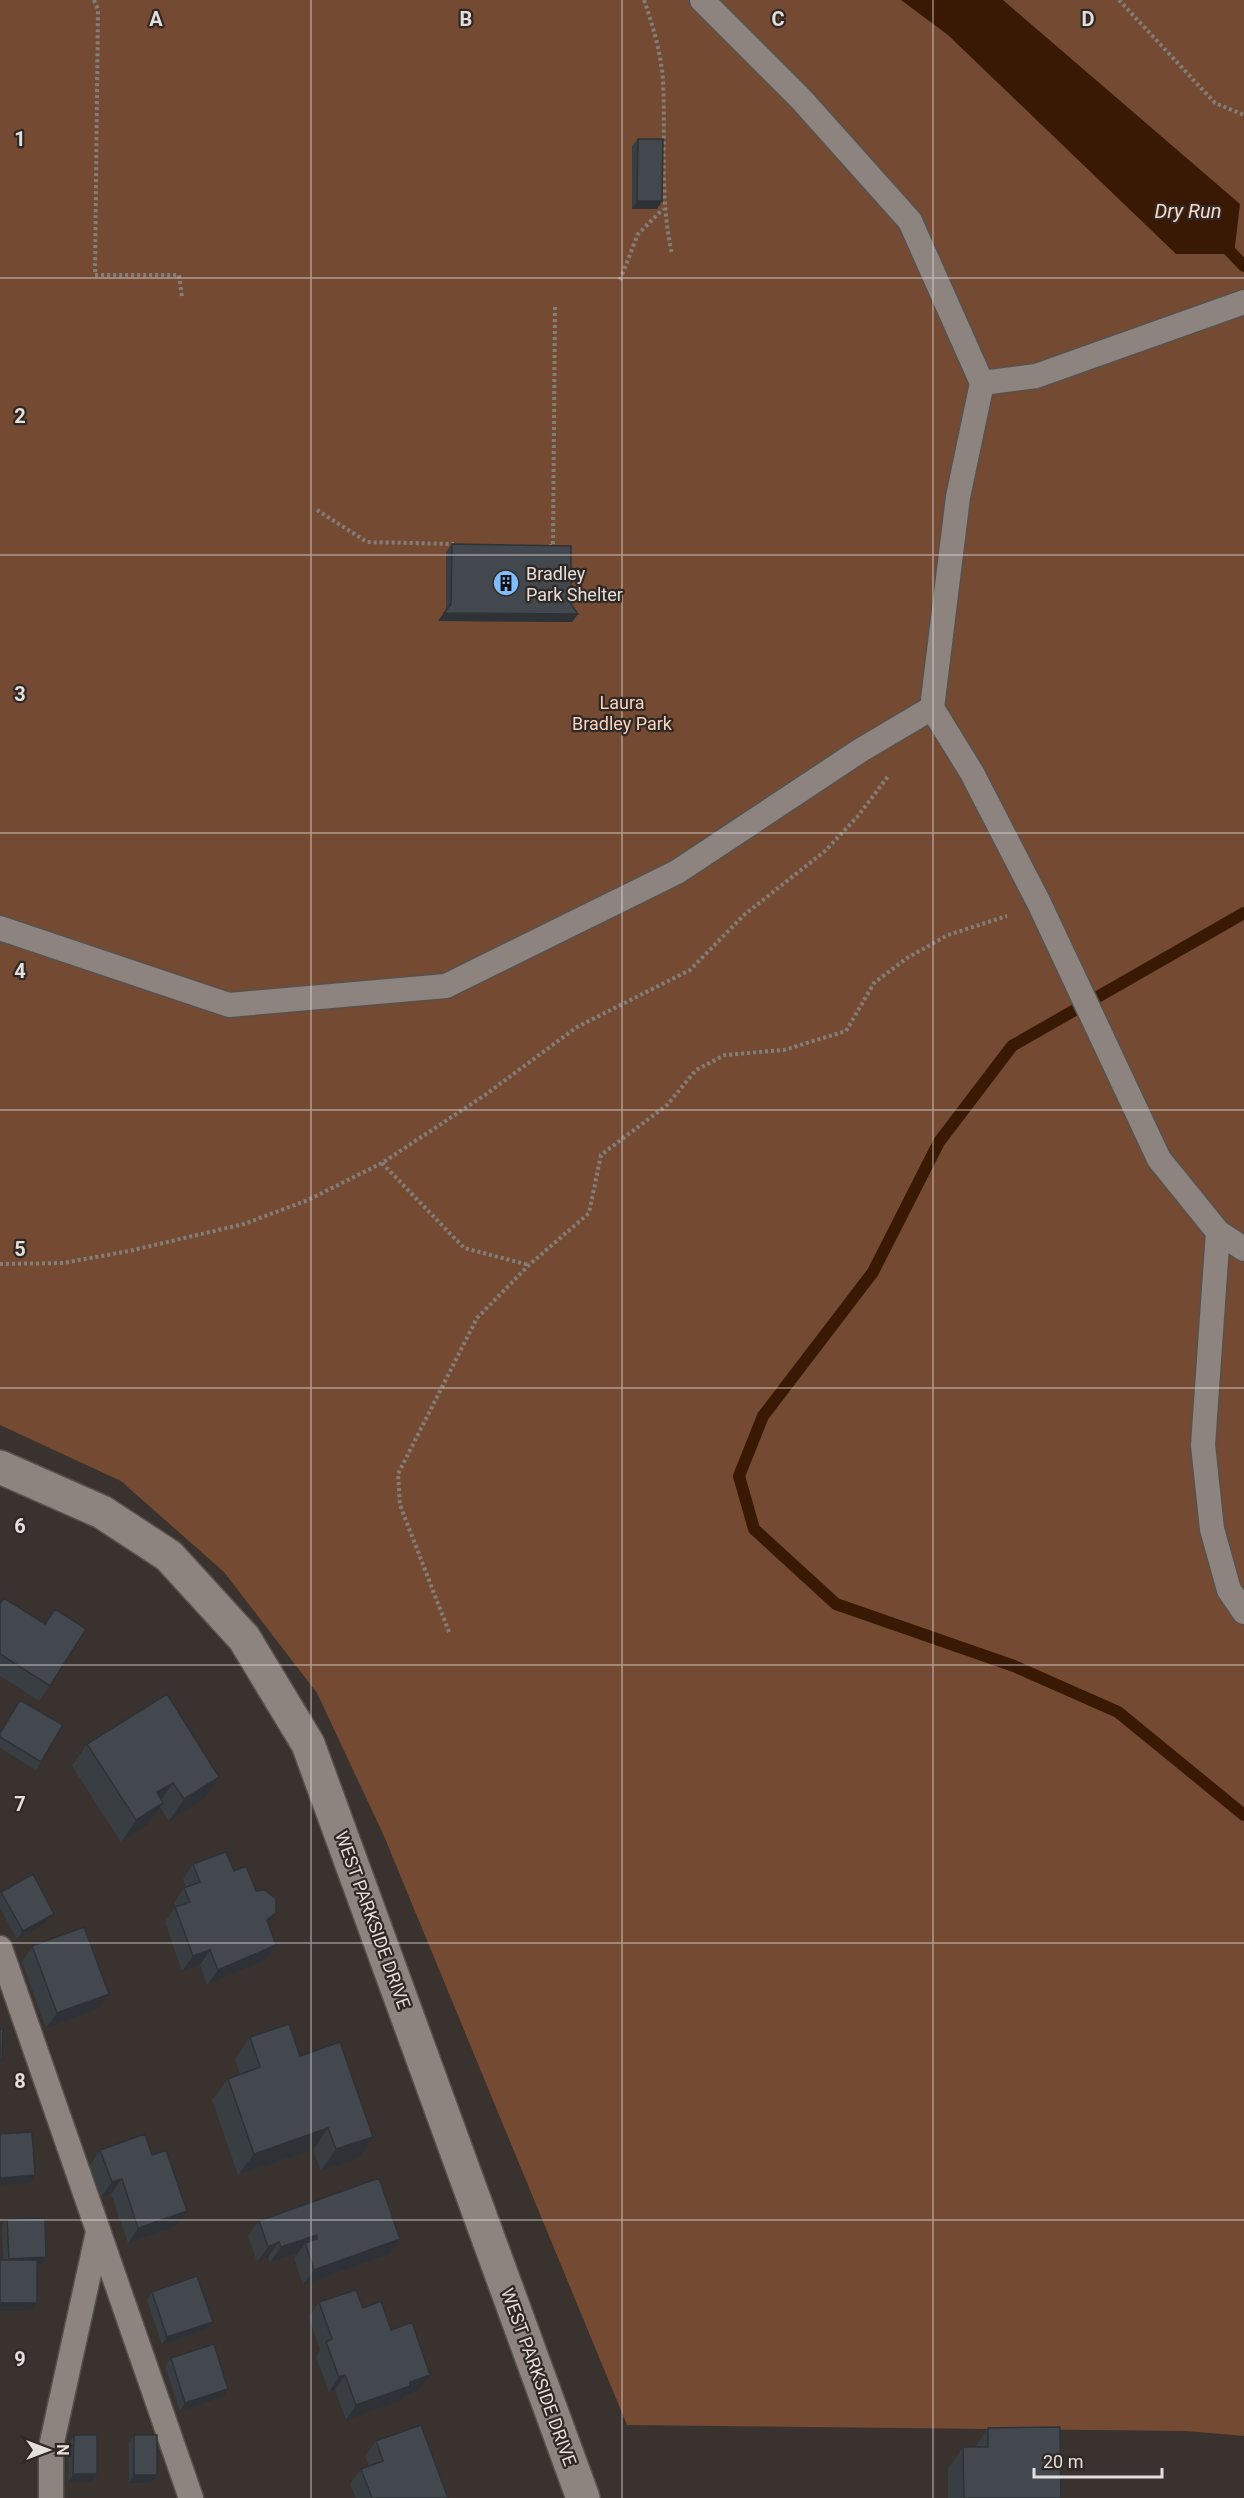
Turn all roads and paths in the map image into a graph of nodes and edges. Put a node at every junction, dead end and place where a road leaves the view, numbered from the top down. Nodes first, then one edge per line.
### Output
1 (94, 0) edge
2 (644, 0) edge
3 (702, 0) edge
4 (1119, 0) edge
5 (1244, 115) edge
6 (664, 208) junction
7 (672, 254) dead end
8 (620, 280) dead end
9 (182, 297) dead end
10 (1244, 302) edge
11 (555, 306) dead end
12 (982, 383) junction
13 (317, 510) dead end
14 (461, 544) edge
15 (542, 546) edge
16 (932, 708) junction
17 (892, 771) dead end
18 (1016, 914) dead end
19 (0, 928) edge
20 (382, 1163) junction
21 (1218, 1233) junction
22 (1244, 1249) edge
23 (0, 1264) edge
24 (529, 1265) junction
25 (0, 1467) edge
26 (1244, 1612) edge
27 (449, 1632) dead end
28 (0, 1948) edge
29 (98, 2232) junction
30 (51, 2498) edge
31 (191, 2498) edge
32 (583, 2498) edge

1 - 9 path
2 - 6 path
3 - 12 lane
4 - 5 path
6 - 7 path
6 - 8 path
10 - 12 lane
11 - 15 path
12 - 16 lane
13 - 14 path
16 - 19 lane
16 - 21 lane
17 - 20 path
18 - 24 path
20 - 23 path
20 - 24 path
21 - 22 lane
21 - 26 lane
24 - 27 path
25 - 32 street, WEST PARKSIDE DRIVE
28 - 29 lane
29 - 30 lane
29 - 31 lane

